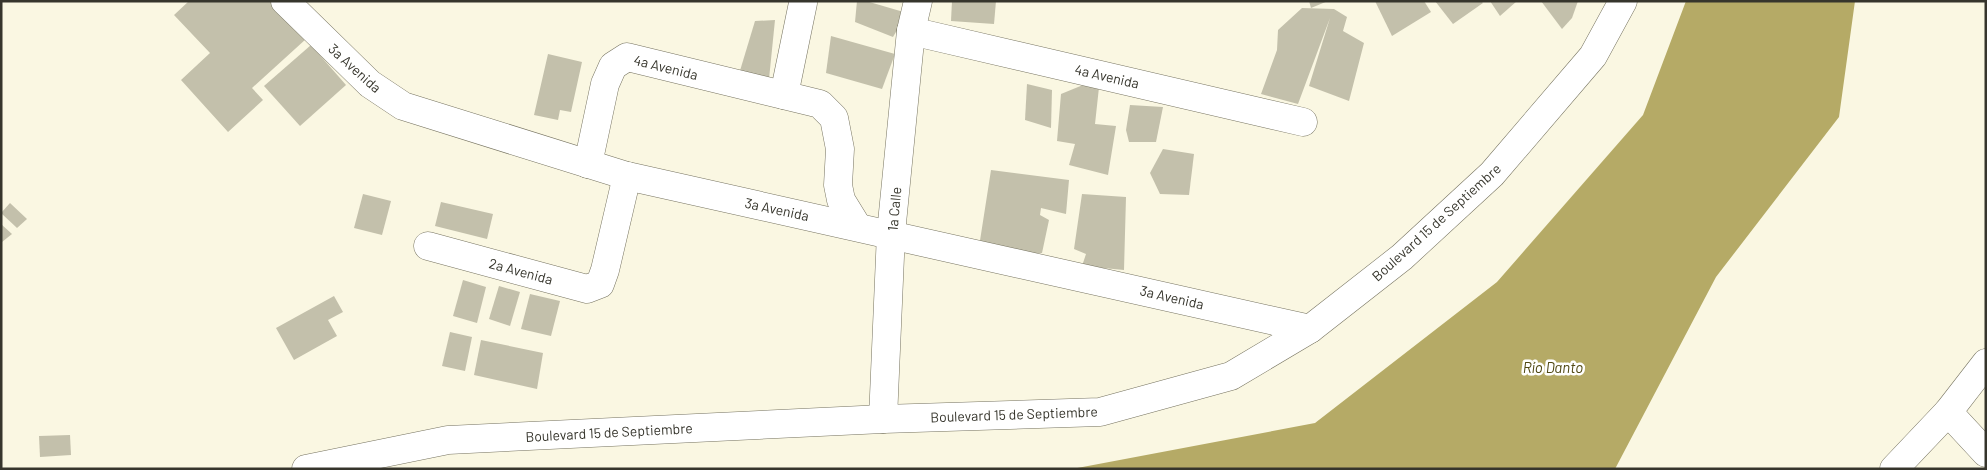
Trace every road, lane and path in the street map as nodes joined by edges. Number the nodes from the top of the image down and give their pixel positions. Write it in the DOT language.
graph roads {
  1 [pos="286,1"];
  2 [pos="918,1"];
  3 [pos="1623,1"];
  4 [pos="803,3"];
  5 [pos="911,30"];
  6 [pos="784,95"];
  7 [pos="1303,122"];
  8 [pos="588,164"];
  9 [pos="627,176"];
  10 [pos="857,226"];
  11 [pos="892,233"];
  12 [pos="428,246"];
  13 [pos="1310,329"];
  14 [pos="1986,363"];
  15 [pos="1948,412"];
  16 [pos="882,419"];
  17 [pos="1986,452"];
  18 [pos="306,469"];
  19 [pos="1894,469"];
  1 -- 8 [label="street, 3a Avenida"];
  2 -- 5 [label="street, 1a Calle"];
  3 -- 13 [label="street, Boulevard 15 de Septiembre"];
  4 -- 6 [label="street"];
  5 -- 7 [label="street, 4a Avenida"];
  5 -- 11 [label="street, 1a Calle"];
  6 -- 8 [label="street, 4a Avenida"];
  6 -- 10 [label="street, 4a Avenida"];
  8 -- 9 [label="street, 3a Avenida"];
  9 -- 10 [label="street, 3a Avenida"];
  9 -- 12 [label="street, 2a Avenida"];
  10 -- 11 [label="street, 3a Avenida"];
  11 -- 13 [label="street, 3a Avenida"];
  11 -- 16 [label="street, 1a Calle"];
  13 -- 16 [label="street, Boulevard 15 de Septiembre"];
  14 -- 15 [label="street"];
  15 -- 17 [label="street"];
  15 -- 19 [label="street"];
  16 -- 18 [label="street, Boulevard 15 de Septiembre"];
}
